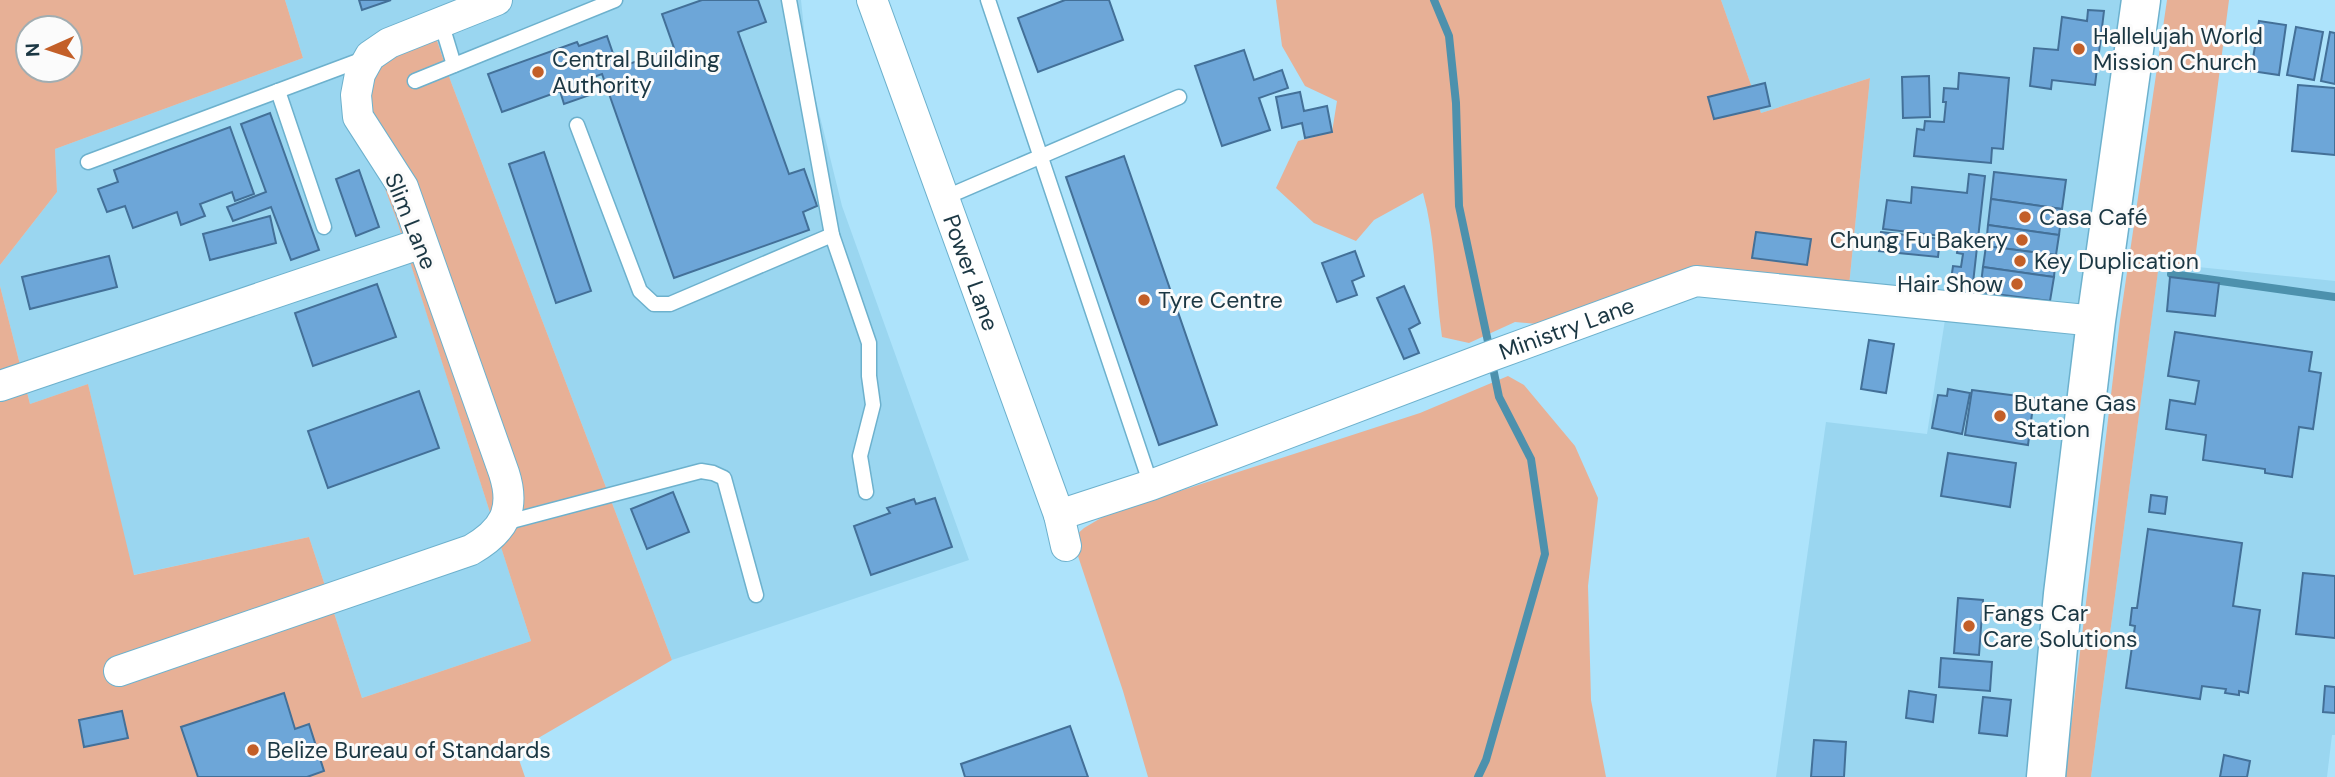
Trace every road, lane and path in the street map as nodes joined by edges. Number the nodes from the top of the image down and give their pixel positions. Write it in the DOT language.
graph roads {
  1 [pos="496,0"];
  2 [pos="615,0"];
  3 [pos="789,0"];
  4 [pos="872,0"];
  5 [pos="988,0"];
  6 [pos="2141,0"];
  7 [pos="441,22"];
  8 [pos="370,56"];
  9 [pos="454,65"];
  10 [pos="415,81"];
  11 [pos="278,91"];
  12 [pos="1179,97"];
  13 [pos="577,125"];
  14 [pos="1040,155"];
  15 [pos="88,162"];
  16 [pos="944,198"];
  17 [pos="324,227"];
  18 [pos="832,235"];
  19 [pos="422,243"];
  20 [pos="2095,321"];
  21 [pos="0,386"];
  22 [pos="1151,485"];
  23 [pos="866,492"];
  24 [pos="1059,515"];
  25 [pos="504,523"];
  26 [pos="1066,546"];
  27 [pos="755,595"];
  28 [pos="119,671"];
  29 [pos="2046,777"];
  1 -- 7 [label="street"];
  2 -- 9 [label="lane"];
  3 -- 18 [label="lane"];
  4 -- 16 [label="street, Power Lane"];
  5 -- 14 [label="lane"];
  6 -- 20 [label="main road"];
  7 -- 8 [label="street"];
  7 -- 9 [label="lane"];
  8 -- 11 [label="lane"];
  8 -- 19 [label="street, Slim Lane"];
  9 -- 10 [label="lane"];
  11 -- 15 [label="lane"];
  11 -- 17 [label="lane"];
  12 -- 14 [label="lane"];
  13 -- 18 [label="lane"];
  14 -- 16 [label="lane"];
  14 -- 22 [label="lane"];
  16 -- 24 [label="street, Power Lane"];
  18 -- 23 [label="lane"];
  19 -- 21 [label="street"];
  19 -- 25 [label="street, Slim Lane"];
  20 -- 22 [label="street, Ministry Lane"];
  20 -- 29 [label="main road"];
  22 -- 24 [label="street, Ministry Lane"];
  24 -- 26 [label="street, Power Lane"];
  25 -- 27 [label="lane"];
  25 -- 28 [label="street"];
}
